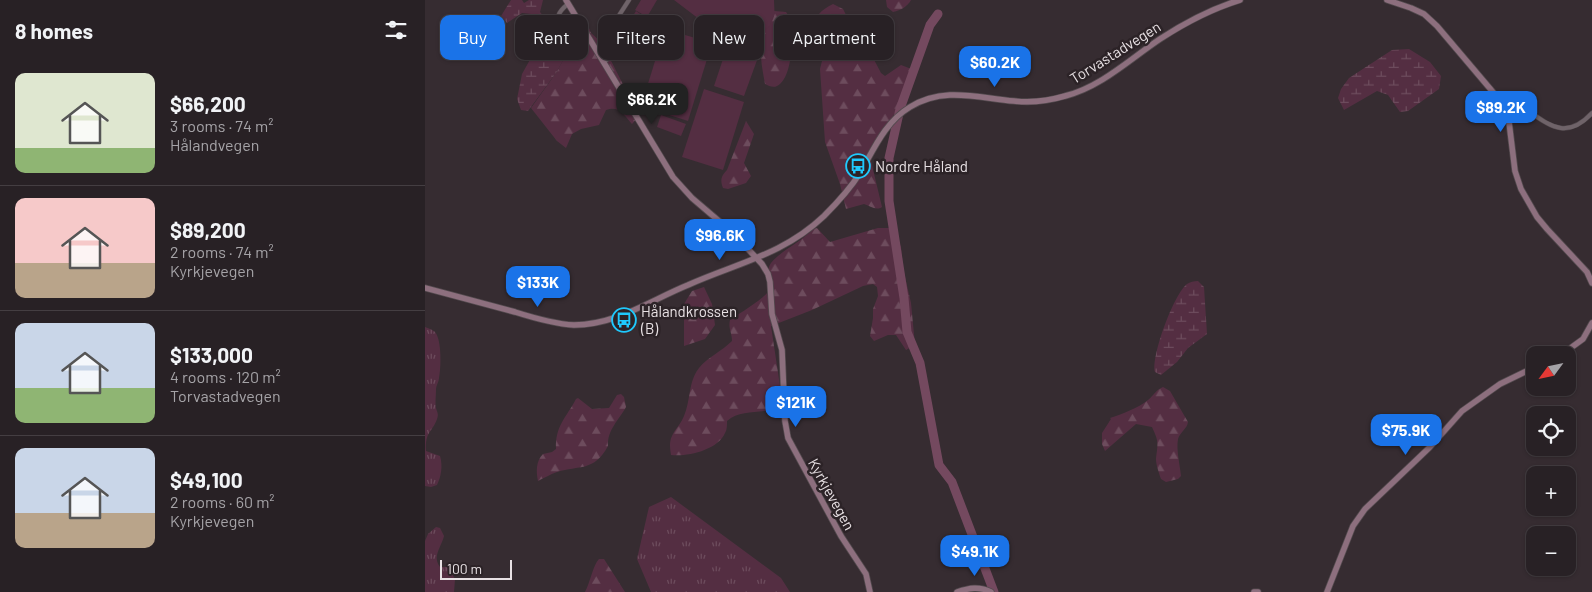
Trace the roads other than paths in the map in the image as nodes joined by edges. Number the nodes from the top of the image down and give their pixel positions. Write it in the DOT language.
graph roads {
  1 [pos="629,0"];
  2 [pos="1240,0"];
  3 [pos="1387,0"];
  4 [pos="567,2"];
  5 [pos="558,15"];
  6 [pos="575,15"];
  7 [pos="588,36"];
  8 [pos="604,62"];
  9 [pos="1498,98"];
  10 [pos="1592,113"];
  11 [pos="757,259"];
  12 [pos="1592,282"];
  13 [pos="425,288"];
  14 [pos="1592,323"];
  15 [pos="1573,346"];
  16 [pos="1526,371"];
  17 [pos="871,592"];
  18 [pos="957,592"];
  19 [pos="991,592"];
  20 [pos="1254,592"];
  21 [pos="1259,592"];
  22 [pos="1327,592"];
  1 -- 8 [label="street"];
  2 -- 11 [label="main road, Torvastadvegen"];
  3 -- 9 [label="main road"];
  4 -- 5 [label="street"];
  4 -- 6 [label="main road, Kyrkjevegen"];
  7 -- 8 [label="main road, Kyrkjevegen"];
  8 -- 11 [label="main road, Kyrkjevegen"];
  9 -- 10 [label="street"];
  9 -- 12 [label="main road"];
  11 -- 13 [label="main road, Torvastadvegen"];
  11 -- 17 [label="main road, Kyrkjevegen"];
  14 -- 15 [label="main road"];
  16 -- 22 [label="main road"];
  18 -- 19 [label="main road"];
  20 -- 21 [label="main road"];
}
